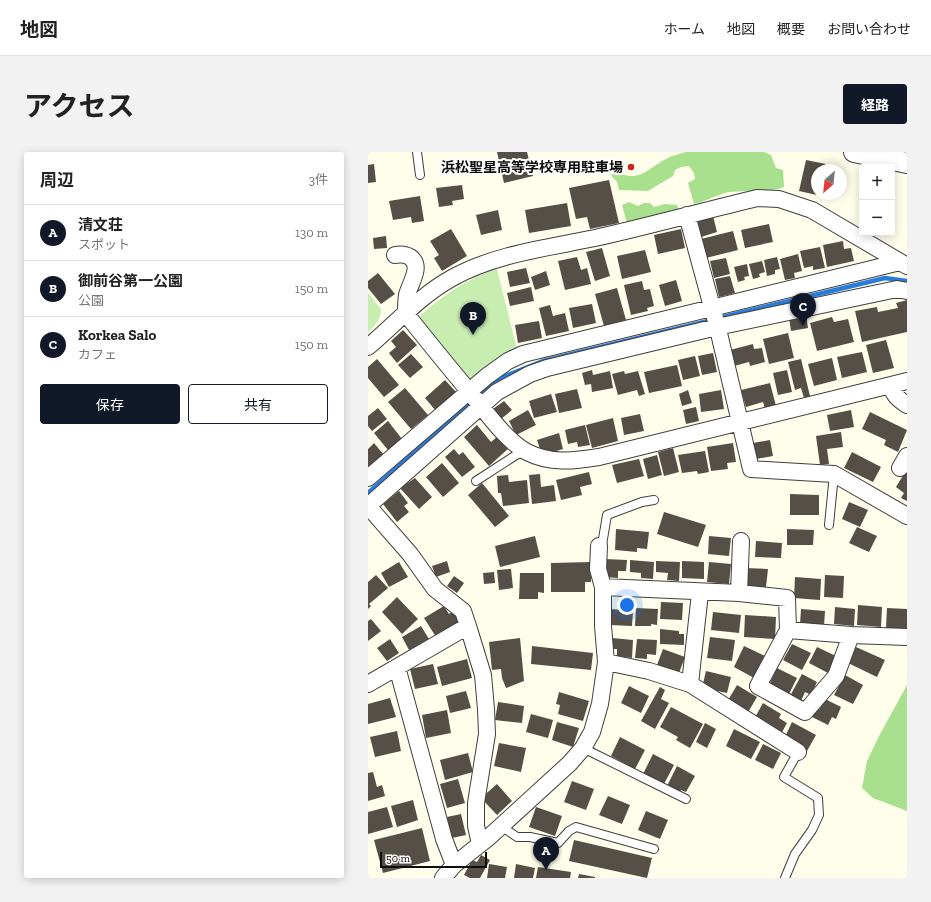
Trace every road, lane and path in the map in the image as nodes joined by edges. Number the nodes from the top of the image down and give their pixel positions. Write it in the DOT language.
graph roads {
  1 [pos="417,152"];
  2 [pos="854,152"];
  3 [pos="907,163"];
  4 [pos="420,174"];
  5 [pos="687,215"];
  6 [pos="394,256"];
  7 [pos="903,264"];
  8 [pos="907,291"];
  9 [pos="712,308"];
  10 [pos="406,314"];
  11 [pos="717,327"];
  12 [pos="368,347"];
  13 [pos="907,381"];
  14 [pos="891,385"];
  15 [pos="469,391"];
  16 [pos="907,404"];
  17 [pos="481,407"];
  18 [pos="740,423"];
  19 [pos="528,452"];
  20 [pos="834,474"];
  21 [pos="368,478"];
  22 [pos="476,480"];
  23 [pos="654,500"];
  24 [pos="368,506"];
  25 [pos="907,516"];
  26 [pos="829,526"];
  27 [pos="741,541"];
  28 [pos="598,548"];
  29 [pos="603,587"];
  30 [pos="700,593"];
  31 [pos="739,593"];
  32 [pos="468,626"];
  33 [pos="788,630"];
  34 [pos="851,635"];
  35 [pos="907,637"];
  36 [pos="606,662"];
  37 [pos="397,667"];
  38 [pos="368,684"];
  39 [pos="690,684"];
  40 [pos="584,748"];
  41 [pos="798,752"];
  42 [pos="686,799"];
  43 [pos="501,826"];
  44 [pos="480,844"];
  45 [pos="654,849"];
  46 [pos="454,865"];
  47 [pos="443,878"];
  48 [pos="785,878"];
  1 -- 4 [label="lane"];
  2 -- 3 [label="street"];
  5 -- 7 [label="street"];
  5 -- 9 [label="street"];
  5 -- 10 [label="street"];
  6 -- 10 [label="street"];
  7 -- 9 [label="street"];
  8 -- 11 [label="street"];
  9 -- 11 [label="street"];
  9 -- 15 [label="street"];
  10 -- 12 [label="street"];
  10 -- 15 [label="street"];
  11 -- 17 [label="street"];
  11 -- 18 [label="street"];
  13 -- 14 [label="street"];
  14 -- 16 [label="street"];
  14 -- 18 [label="street"];
  15 -- 17 [label="street"];
  15 -- 21 [label="street"];
  17 -- 19 [label="street"];
  17 -- 24 [label="street"];
  18 -- 19 [label="street"];
  18 -- 20 [label="street"];
  19 -- 22 [label="lane"];
  20 -- 25 [label="street"];
  20 -- 26 [label="lane"];
  23 -- 28 [label="lane"];
  24 -- 32 [label="street"];
  27 -- 31 [label="street"];
  28 -- 29 [label="street"];
  29 -- 30 [label="street"];
  29 -- 36 [label="street"];
  30 -- 31 [label="street"];
  30 -- 39 [label="street"];
  31 -- 33 [label="street"];
  32 -- 37 [label="street"];
  32 -- 44 [label="street"];
  33 -- 34 [label="street"];
  33 -- 34 [label="street"];
  34 -- 35 [label="street"];
  36 -- 39 [label="street"];
  36 -- 40 [label="street"];
  37 -- 38 [label="street"];
  37 -- 46 [label="street"];
  39 -- 41 [label="street"];
  40 -- 42 [label="lane"];
  40 -- 43 [label="street"];
  41 -- 48 [label="lane"];
  43 -- 44 [label="street"];
  43 -- 45 [label="lane"];
  44 -- 46 [label="street"];
  46 -- 47 [label="street"];
}
